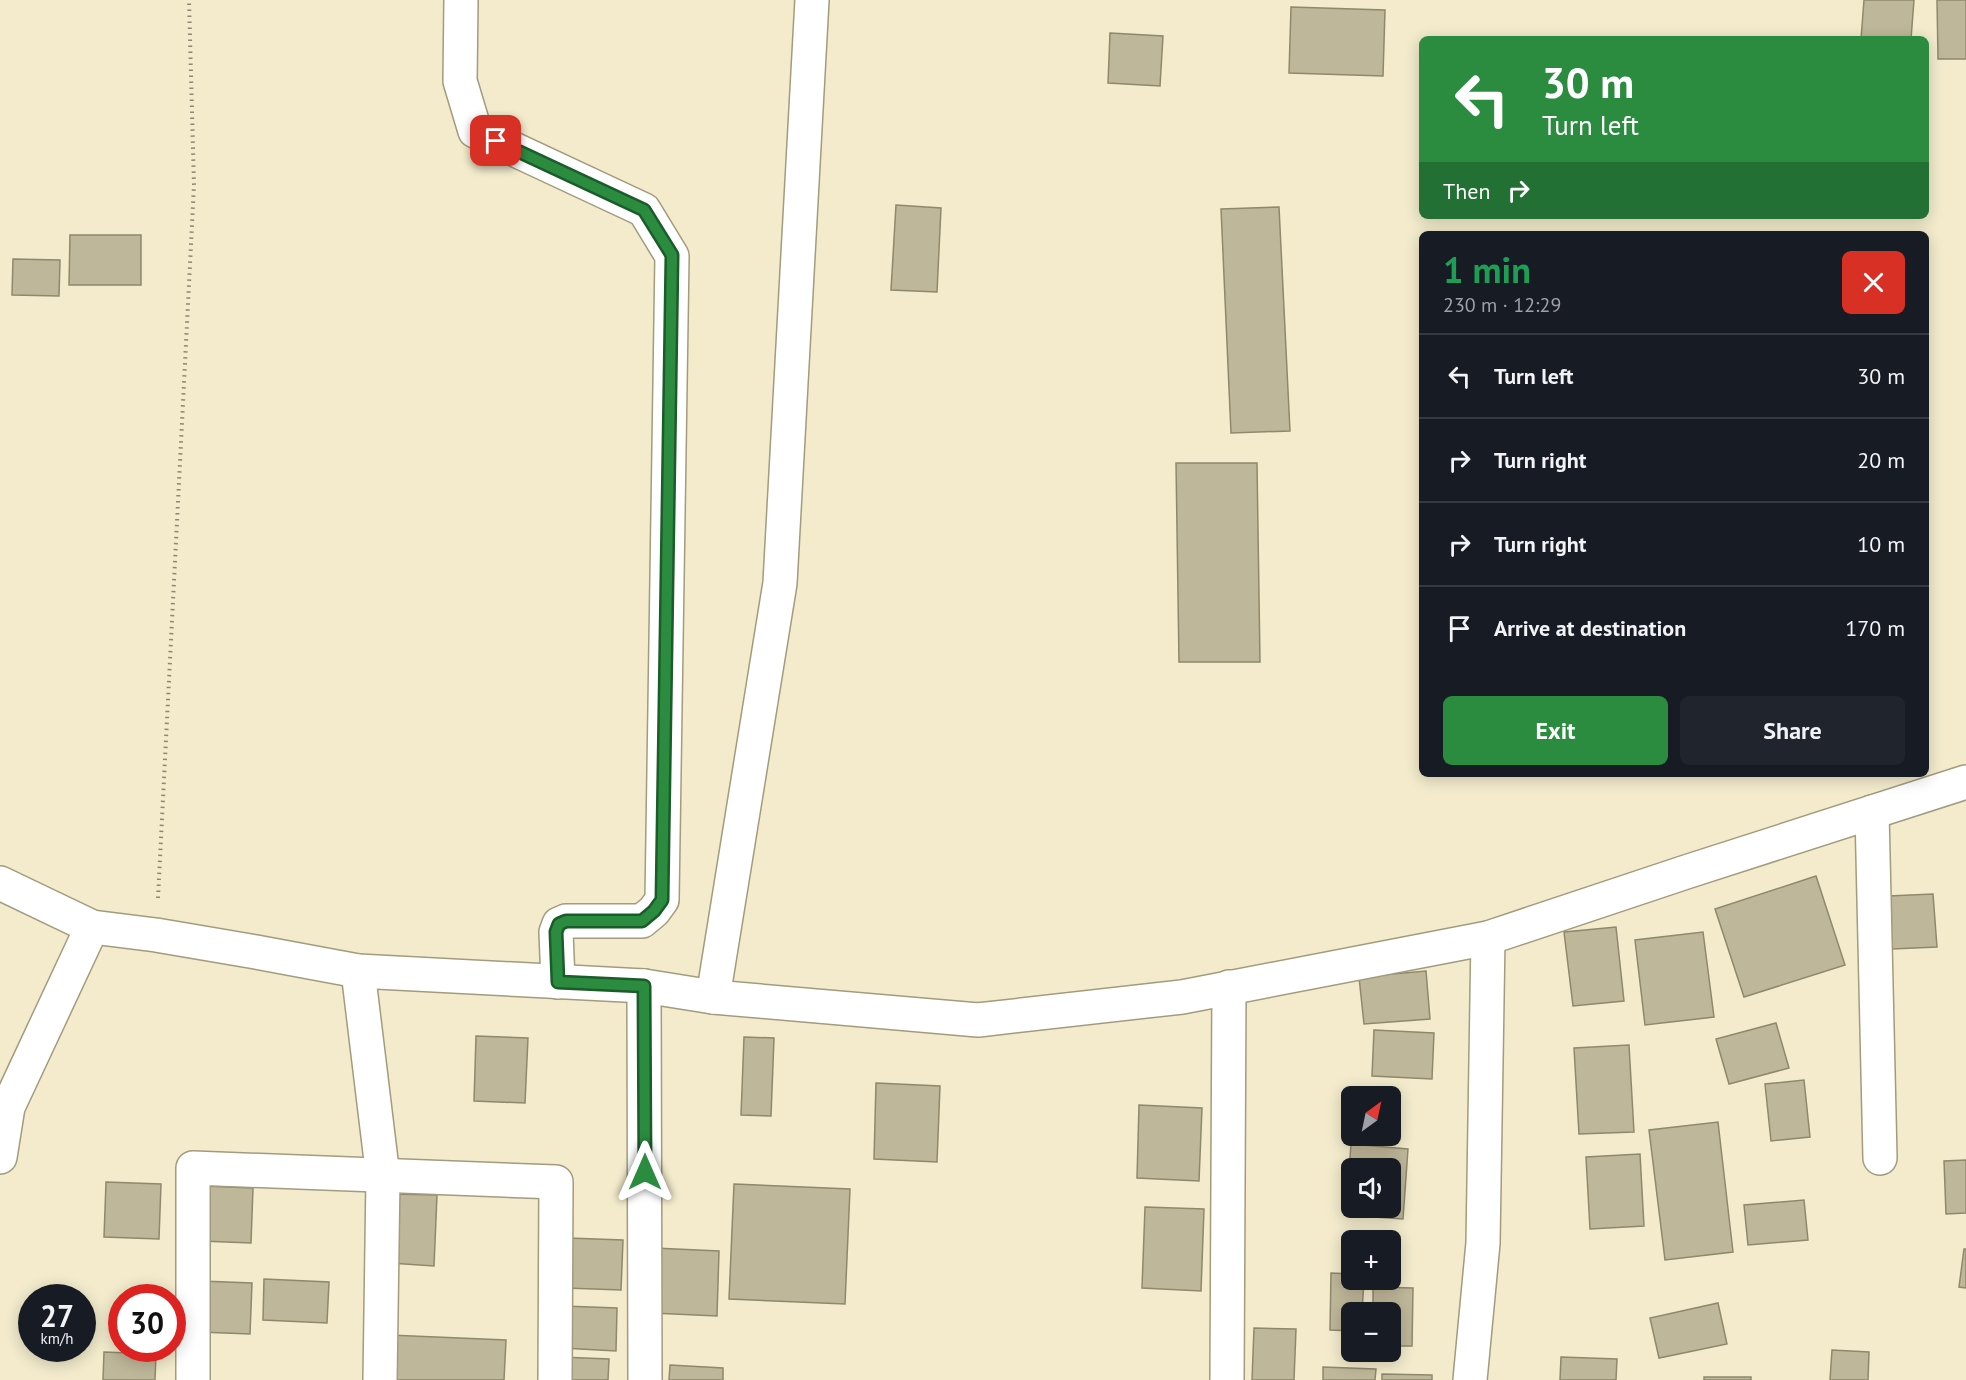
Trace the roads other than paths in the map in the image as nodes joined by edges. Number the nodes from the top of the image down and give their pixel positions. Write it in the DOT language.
graph roads {
  1 [pos="461,0"];
  2 [pos="812,0"];
  3 [pos="1966,782"];
  4 [pos="1872,812"];
  5 [pos="0,883"];
  6 [pos="92,927"];
  7 [pos="1488,938"];
  8 [pos="358,971"];
  9 [pos="558,982"];
  10 [pos="644,986"];
  11 [pos="1228,987"];
  12 [pos="713,997"];
  13 [pos="0,1157"];
  14 [pos="1880,1158"];
  15 [pos="383,1176"];
  16 [pos="193,1380"];
  17 [pos="380,1380"];
  18 [pos="555,1380"];
  19 [pos="645,1380"];
  20 [pos="1227,1380"];
  21 [pos="1470,1380"];
  1 -- 9 [label="street"];
  2 -- 12 [label="street"];
  3 -- 4 [label="street"];
  4 -- 7 [label="street"];
  4 -- 14 [label="street"];
  5 -- 6 [label="street"];
  6 -- 8 [label="street"];
  6 -- 13 [label="street"];
  7 -- 11 [label="street"];
  7 -- 21 [label="street"];
  8 -- 9 [label="street"];
  8 -- 15 [label="street"];
  9 -- 10 [label="street"];
  10 -- 12 [label="street"];
  10 -- 19 [label="street"];
  11 -- 12 [label="street"];
  11 -- 20 [label="street"];
  15 -- 16 [label="street"];
  15 -- 17 [label="street"];
  15 -- 18 [label="street"];
}
